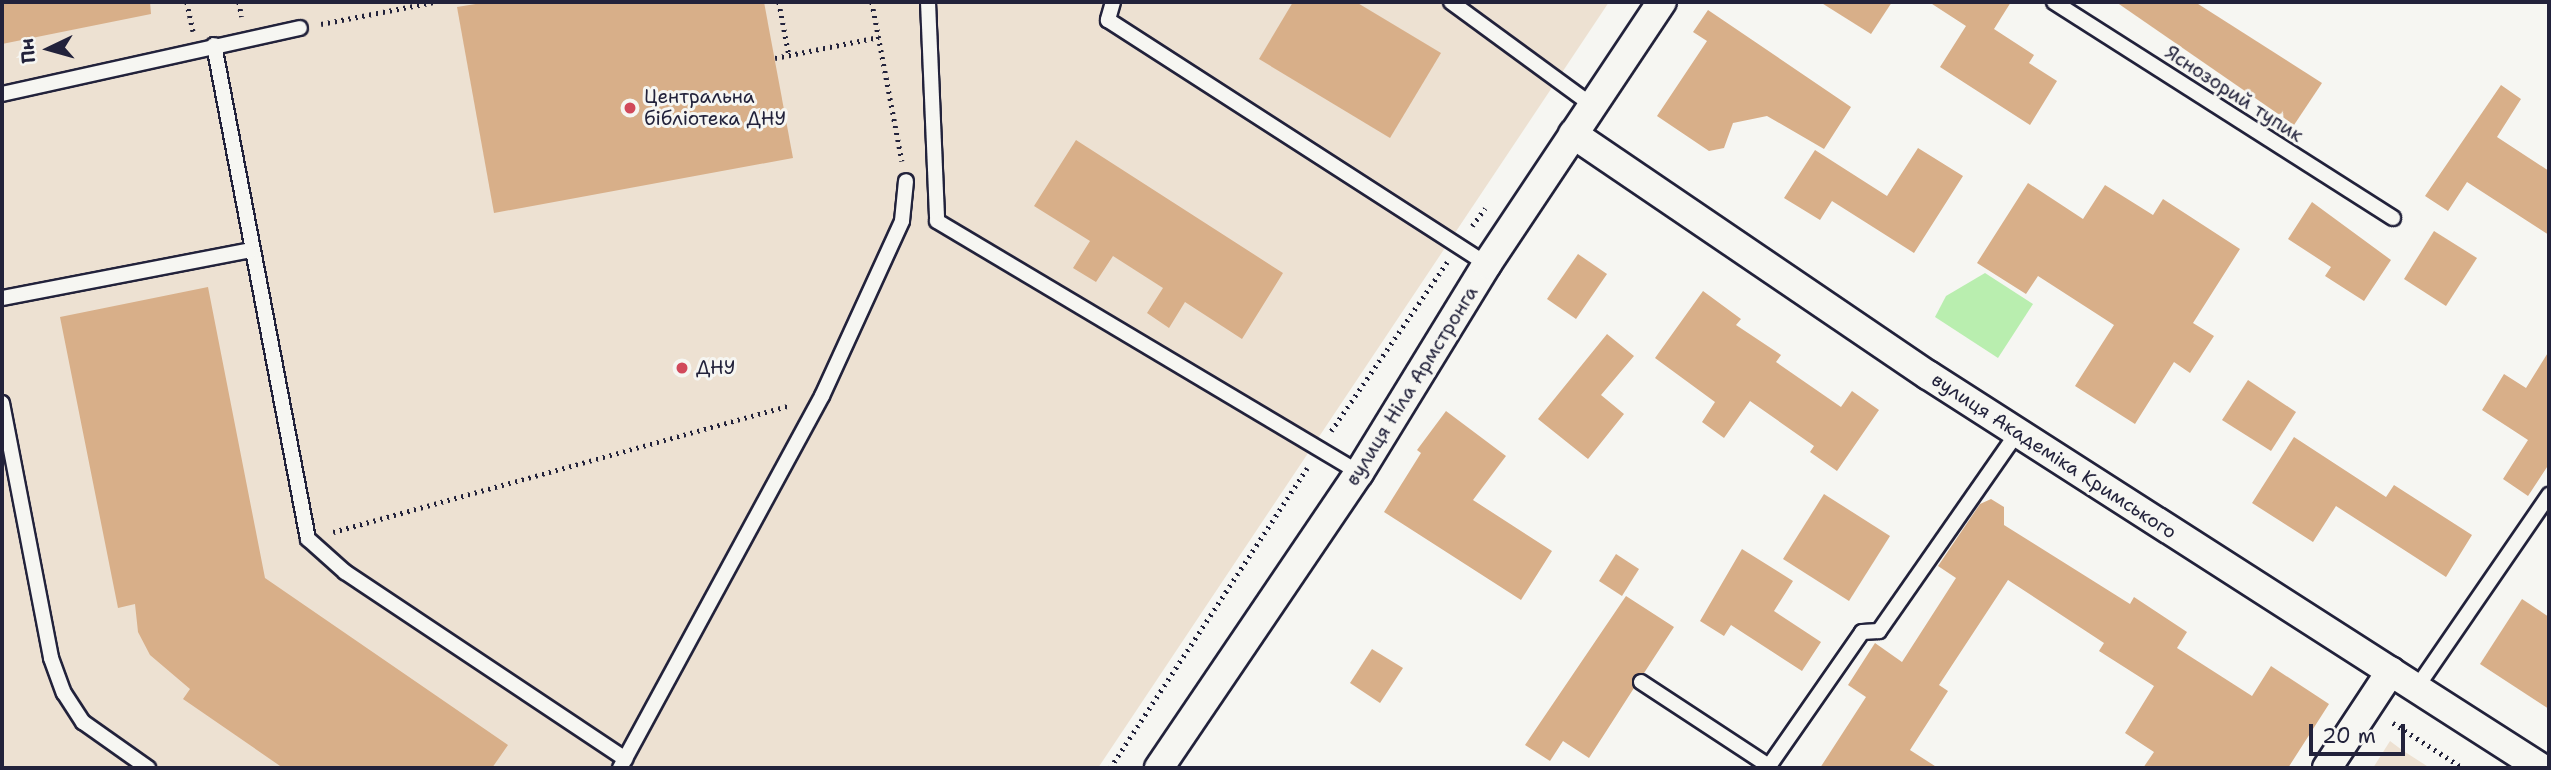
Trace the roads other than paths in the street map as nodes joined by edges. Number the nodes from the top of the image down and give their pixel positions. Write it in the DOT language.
graph roads {
  1 [pos="928,2"];
  2 [pos="1113,2"];
  3 [pos="1451,2"];
  4 [pos="1662,2"];
  5 [pos="2054,2"];
  6 [pos="300,28"];
  7 [pos="214,45"];
  8 [pos="2,94"];
  9 [pos="1593,106"];
  10 [pos="1573,134"];
  11 [pos="906,181"];
  12 [pos="2393,218"];
  13 [pos="251,250"];
  14 [pos="1487,264"];
  15 [pos="2,298"];
  16 [pos="2,403"];
  17 [pos="2017,433"];
  18 [pos="1359,473"];
  19 [pos="2549,495"];
  20 [pos="2392,671"];
  21 [pos="1640,682"];
  22 [pos="2415,690"];
  23 [pos="622,764"];
  24 [pos="148,768"];
  25 [pos="1159,768"];
  26 [pos="2327,768"];
  27 [pos="2541,768"];
  1 -- 18 [label="lane"];
  2 -- 14 [label="lane"];
  3 -- 9 [label="lane"];
  4 -- 9 [label="street, вулиця Ніла Армстронга"];
  5 -- 12 [label="lane, Яснозорий тупик"];
  6 -- 7 [label="lane"];
  7 -- 8 [label="lane"];
  7 -- 13 [label="lane"];
  9 -- 10 [label="street, вулиця Ніла Армстронга"];
  10 -- 14 [label="street, вулиця Ніла Армстронга"];
  10 -- 17 [label="street, вулиця Академіка Кримського"];
  11 -- 23 [label="lane"];
  13 -- 15 [label="lane"];
  13 -- 23 [label="lane"];
  14 -- 18 [label="street, вулиця Ніла Армстронга"];
  16 -- 24 [label="lane"];
  17 -- 20 [label="street, вулиця Академіка Кримського"];
  17 -- 21 [label="lane"];
  18 -- 25 [label="street, вулиця Ніла Армстронга"];
  19 -- 22 [label="lane"];
  20 -- 22 [label="street, вулиця Академіка Кримського"];
  20 -- 26 [label="street"];
  22 -- 27 [label="street, вулиця Академіка Кримського"];
}
